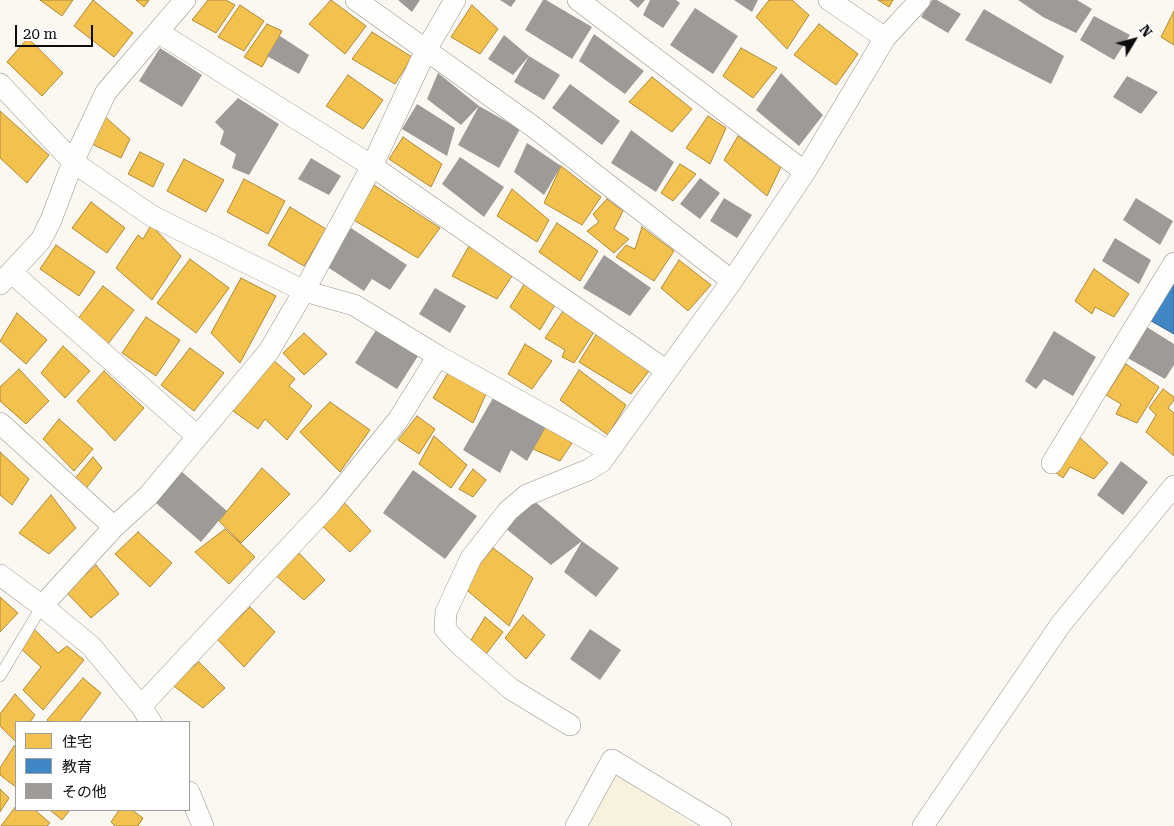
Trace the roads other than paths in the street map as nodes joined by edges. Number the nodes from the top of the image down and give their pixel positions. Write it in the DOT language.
graph roads {
  1 [pos="185,0"];
  2 [pos="356,0"];
  3 [pos="455,0"];
  4 [pos="578,0"];
  5 [pos="829,0"];
  6 [pos="920,0"];
  7 [pos="158,32"];
  8 [pos="885,38"];
  9 [pos="426,50"];
  10 [pos="0,84"];
  11 [pos="73,162"];
  12 [pos="372,166"];
  13 [pos="805,172"];
  14 [pos="1174,263"];
  15 [pos="6,278"];
  16 [pos="732,282"];
  17 [pos="304,291"];
  18 [pos="438,356"];
  19 [pos="667,371"];
  20 [pos="0,423"];
  21 [pos="197,436"];
  22 [pos="609,451"];
  23 [pos="1052,463"];
  24 [pos="1174,486"];
  25 [pos="114,527"];
  26 [pos="0,575"];
  27 [pos="42,606"];
  28 [pos="0,676"];
  29 [pos="146,714"];
  30 [pos="570,725"];
  31 [pos="190,794"];
  32 [pos="203,826"];
  33 [pos="576,826"];
  34 [pos="721,826"];
  35 [pos="923,826"];
  1 -- 7 [label="street"];
  2 -- 9 [label="street"];
  3 -- 9 [label="street"];
  4 -- 13 [label="street"];
  5 -- 8 [label="street"];
  6 -- 8 [label="street"];
  7 -- 11 [label="street"];
  7 -- 12 [label="street"];
  8 -- 13 [label="street"];
  9 -- 12 [label="street"];
  9 -- 16 [label="street"];
  10 -- 11 [label="street"];
  11 -- 15 [label="street"];
  11 -- 17 [label="street"];
  12 -- 17 [label="street"];
  12 -- 19 [label="street"];
  13 -- 16 [label="street"];
  14 -- 23 [label="street"];
  15 -- 21 [label="street"];
  16 -- 19 [label="street"];
  17 -- 18 [label="street"];
  17 -- 21 [label="street"];
  18 -- 22 [label="street"];
  18 -- 29 [label="street"];
  19 -- 22 [label="street"];
  20 -- 25 [label="street"];
  21 -- 25 [label="street"];
  22 -- 30 [label="street"];
  24 -- 35 [label="street"];
  25 -- 27 [label="street"];
  26 -- 27 [label="street"];
  27 -- 28 [label="lane"];
  27 -- 29 [label="street"];
  31 -- 32 [label="street"];
  33 -- 34 [label="street"];
}
